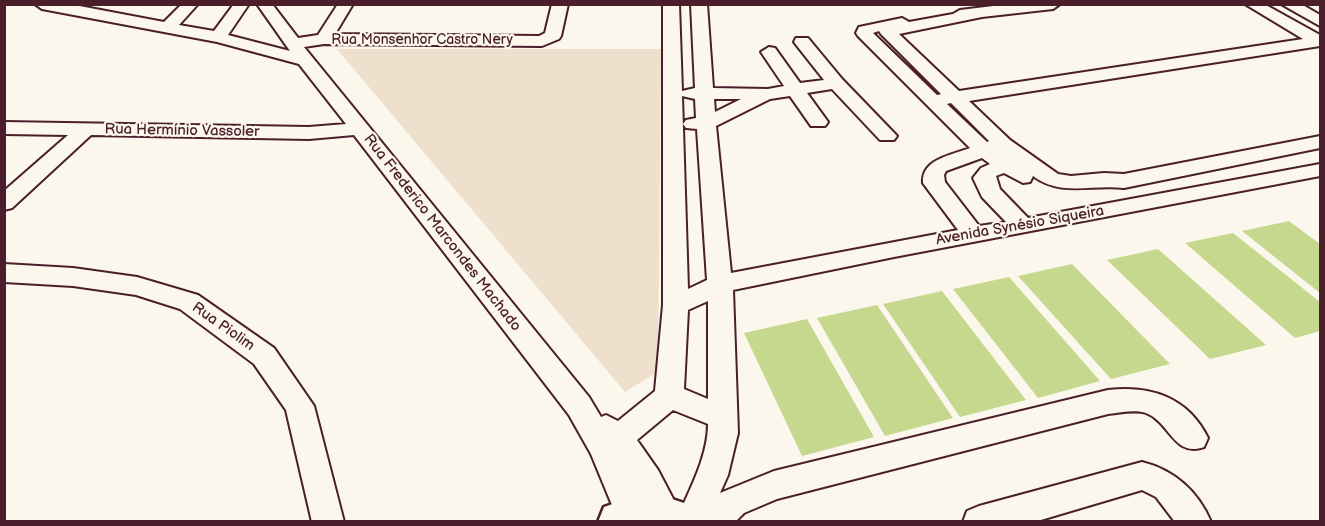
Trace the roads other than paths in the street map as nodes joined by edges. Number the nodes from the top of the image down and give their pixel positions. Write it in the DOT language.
graph roads {
  1 [pos="42,4"];
  2 [pos="98,4"];
  3 [pos="191,4"];
  4 [pos="242,4"];
  5 [pos="346,4"];
  6 [pos="560,4"];
  7 [pos="671,4"];
  8 [pos="699,4"];
  9 [pos="1053,4"];
  10 [pos="1252,4"];
  11 [pos="1288,4"];
  12 [pos="269,11"];
  13 [pos="976,15"];
  14 [pos="115,18"];
  15 [pos="1320,21"];
  16 [pos="167,28"];
  17 [pos="218,38"];
  18 [pos="324,39"];
  19 [pos="1320,41"];
  20 [pos="802,42"];
  21 [pos="299,52"];
  22 [pos="769,52"];
  23 [pos="836,83"];
  24 [pos="796,90"];
  25 [pos="672,93"];
  26 [pos="706,93"];
  27 [pos="768,94"];
  28 [pos="955,97"];
  29 [pos="932,101"];
  30 [pos="818,122"];
  31 [pos="706,123"];
  32 [pos="673,126"];
  33 [pos="4,128"];
  34 [pos="360,129"];
  35 [pos="85,130"];
  36 [pos="887,136"];
  37 [pos="1320,142"];
  38 [pos="1004,144"];
  39 [pos="982,149"];
  40 [pos="1013,162"];
  41 [pos="1320,170"];
  42 [pos="4,203"];
  43 [pos="1023,226"];
  44 [pos="974,235"];
  45 [pos="4,273"];
  46 [pos="720,284"];
  47 [pos="676,305"];
  48 [pos="669,396"];
  49 [pos="723,417"];
  50 [pos="1192,438"];
  51 [pos="611,443"];
  52 [pos="658,519"];
  53 [pos="328,522"];
  54 [pos="711,522"];
  55 [pos="979,522"];
  56 [pos="1195,522"];
  1 -- 14 [label="street"];
  2 -- 14 [label="street"];
  3 -- 16 [label="street"];
  4 -- 17 [label="street"];
  5 -- 18 [label="street"];
  6 -- 18 [label="street, Rua Monsenhor Castro Nery"];
  7 -- 25 [label="street"];
  8 -- 26 [label="street"];
  9 -- 13 [label="street"];
  10 -- 19 [label="street"];
  11 -- 15 [label="street"];
  12 -- 21 [label="street, Rua Frederico Marcondes Machado"];
  13 -- 28 [label="street"];
  13 -- 29 [label="street"];
  14 -- 16 [label="street"];
  16 -- 17 [label="street"];
  17 -- 21 [label="street"];
  18 -- 21 [label="street, Rua Monsenhor Castro Nery"];
  19 -- 28 [label="street"];
  20 -- 23 [label="street"];
  21 -- 34 [label="street, Rua Frederico Marcondes Machado"];
  22 -- 24 [label="street"];
  23 -- 24 [label="street"];
  23 -- 36 [label="street"];
  24 -- 27 [label="street"];
  24 -- 30 [label="street"];
  25 -- 26 [label="street"];
  25 -- 32 [label="street"];
  26 -- 27 [label="street"];
  26 -- 31 [label="street"];
  27 -- 31 [label="street"];
  28 -- 29 [label="street"];
  28 -- 38 [label="street"];
  29 -- 39 [label="street"];
  31 -- 32 [label="street"];
  31 -- 46 [label="street"];
  32 -- 47 [label="street"];
  33 -- 35 [label="street, Rua Hermínio Vassoler"];
  34 -- 35 [label="street, Rua Hermínio Vassoler"];
  34 -- 51 [label="street, Rua Frederico Marcondes Machado"];
  35 -- 42 [label="street"];
  37 -- 40 [label="street"];
  38 -- 39 [label="street"];
  38 -- 40 [label="street"];
  39 -- 40 [label="street"];
  39 -- 44 [label="street"];
  40 -- 43 [label="street"];
  41 -- 43 [label="street, Avenida Synésio Siqueira"];
  43 -- 44 [label="street, Avenida Synésio Siqueira"];
  44 -- 46 [label="street, Avenida Synésio Siqueira"];
  45 -- 53 [label="street, Rua Piolim"];
  46 -- 47 [label="street, Avenida Synésio Siqueira"];
  46 -- 49 [label="street"];
  47 -- 48 [label="street"];
  48 -- 49 [label="street"];
  48 -- 51 [label="street"];
  49 -- 52 [label="street"];
  50 -- 54 [label="street"];
  51 -- 52 [label="street, Rua Frederico Marcondes Machado"];
  55 -- 56 [label="street"];
}
